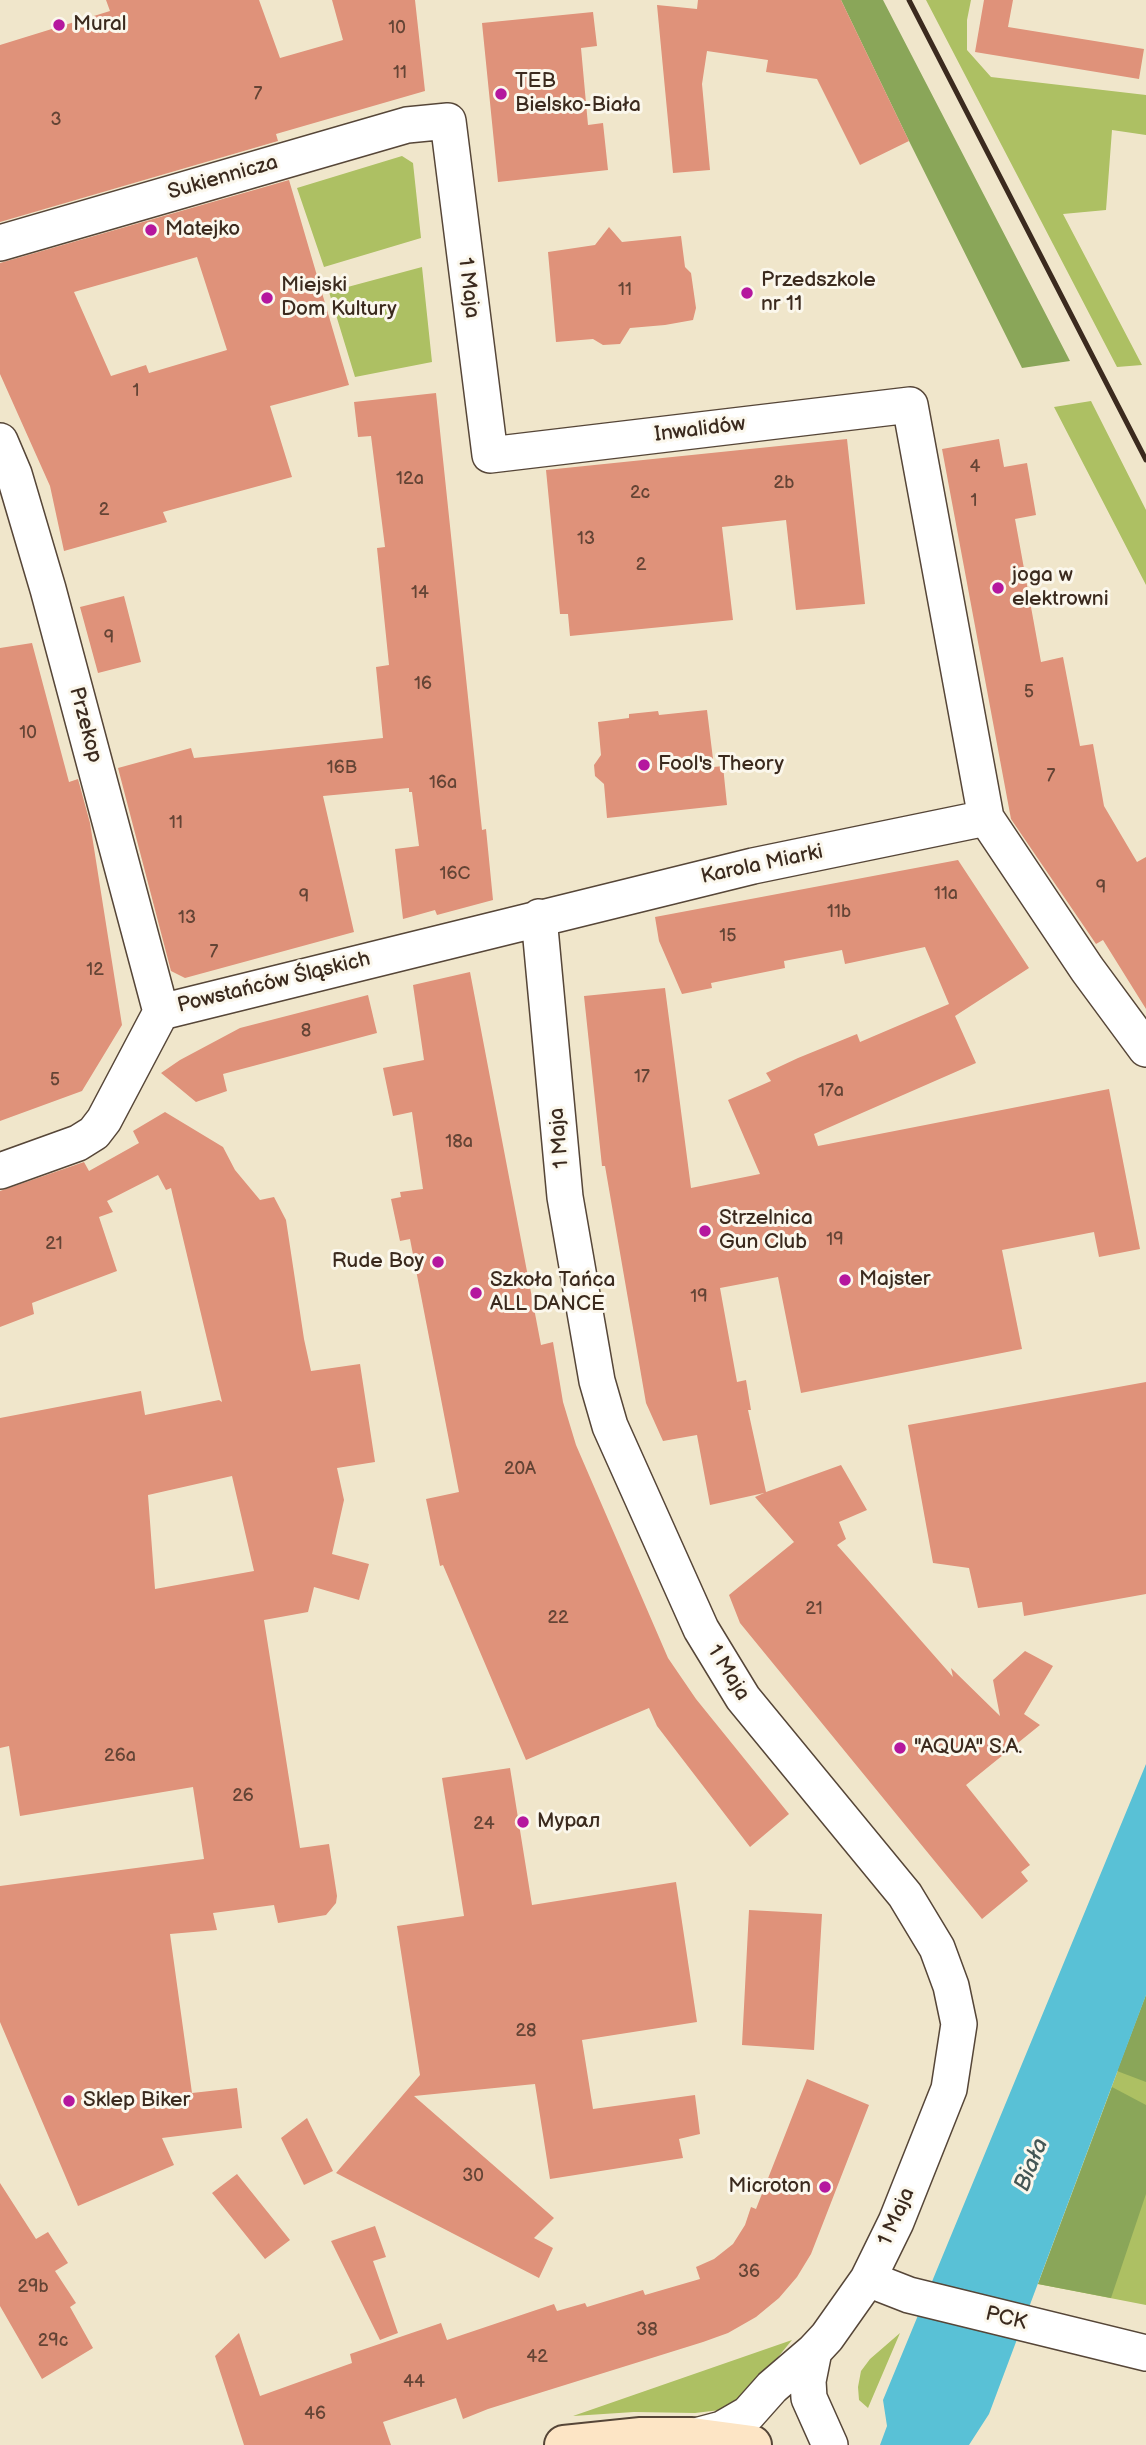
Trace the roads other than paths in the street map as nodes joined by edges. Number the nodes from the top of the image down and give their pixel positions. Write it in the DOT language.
graph roads {
  1 [pos="448,121"];
  2 [pos="0,243"];
  3 [pos="0,441"];
  4 [pos="490,455"];
  5 [pos="986,818"];
  6 [pos="539,917"];
  7 [pos="161,1012"];
  8 [pos="1146,1049"];
  9 [pos="0,1171"];
  10 [pos="868,2279"];
  11 [pos="814,2351"];
  12 [pos="1146,2354"];
  13 [pos="692,2437"];
  14 [pos="564,2445"];
  15 [pos="752,2445"];
  16 [pos="830,2445"];
  1 -- 2 [label="street, Sukiennicza"];
  1 -- 4 [label="street, 1 Maja"];
  3 -- 7 [label="street, Przekop"];
  4 -- 5 [label="street, Inwalidów"];
  5 -- 6 [label="street, Karola Miarki"];
  5 -- 8 [label="street"];
  6 -- 7 [label="street, Powstańców Śląskich"];
  6 -- 10 [label="street, 1 Maja"];
  7 -- 9 [label="street, Powstańców Śląskich"];
  10 -- 11 [label="street, 1 Maja"];
  10 -- 12 [label="street, PCK"];
  11 -- 13 [label="street, 1 Maja"];
  11 -- 16 [label="street, 1 Maja"];
  13 -- 14 [label="street, 1 Maja"];
  13 -- 15 [label="street, 1 Maja"];
}
